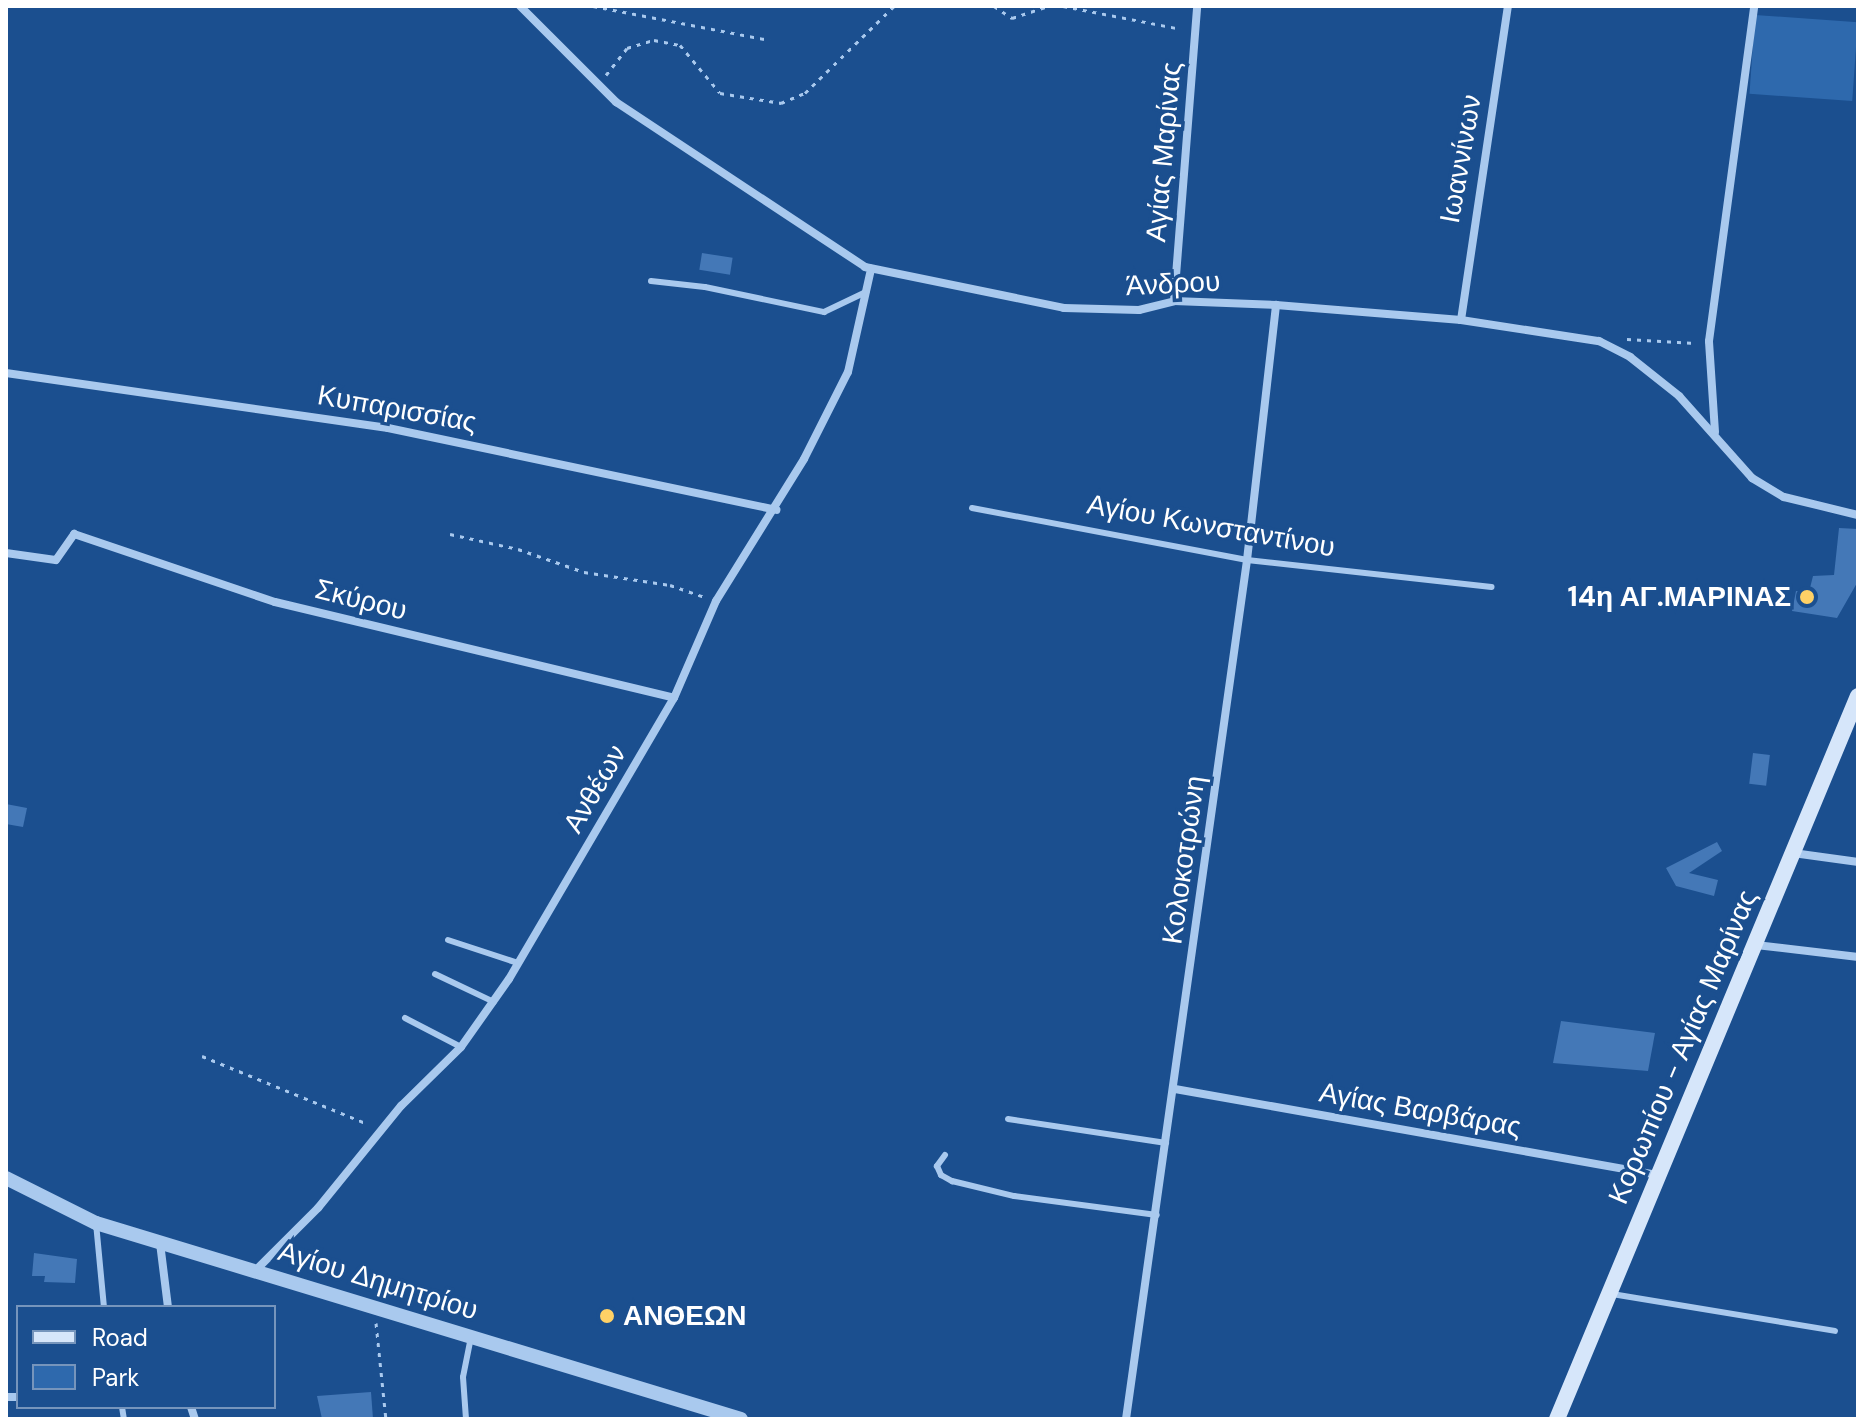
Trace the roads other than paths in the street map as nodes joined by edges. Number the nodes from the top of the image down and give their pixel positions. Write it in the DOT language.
graph roads {
  1 [pos="520,6"];
  2 [pos="1197,6"];
  3 [pos="1508,6"];
  4 [pos="1754,6"];
  5 [pos="871,269"];
  6 [pos="651,281"];
  7 [pos="866,292"];
  8 [pos="1174,301"];
  9 [pos="1276,305"];
  10 [pos="1461,320"];
  11 [pos="6,373"];
  12 [pos="1715,432"];
  13 [pos="972,508"];
  14 [pos="776,510"];
  15 [pos="1858,515"];
  16 [pos="6,553"];
  17 [pos="1247,560"];
  18 [pos="1492,587"];
  19 [pos="1858,696"];
  20 [pos="674,698"];
  21 [pos="1792,853"];
  22 [pos="1858,862"];
  23 [pos="448,940"];
  24 [pos="1754,945"];
  25 [pos="1858,957"];
  26 [pos="518,963"];
  27 [pos="435,974"];
  28 [pos="494,1002"];
  29 [pos="405,1018"];
  30 [pos="461,1047"];
  31 [pos="1175,1089"];
  32 [pos="1008,1119"];
  33 [pos="1166,1143"];
  34 [pos="945,1155"];
  35 [pos="1659,1175"];
  36 [pos="6,1178"];
  37 [pos="1157,1215"];
  38 [pos="96,1223"];
  39 [pos="160,1242"];
  40 [pos="256,1270"];
  41 [pos="1609,1294"];
  42 [pos="104,1305"];
  43 [pos="168,1305"];
  44 [pos="1835,1331"];
  45 [pos="471,1337"];
  46 [pos="466,1419"];
  47 [pos="741,1419"];
  48 [pos="1126,1419"];
  49 [pos="1557,1419"];
  1 -- 5 [label="street, Άνδρου"];
  2 -- 8 [label="street, Αγίας Μαρίνας"];
  3 -- 10 [label="street, Ιωαννίνων"];
  4 -- 12 [label="street"];
  5 -- 7 [label="street, Ανθέων"];
  5 -- 8 [label="street, Άνδρου"];
  6 -- 7 [label="lane"];
  7 -- 14 [label="street, Ανθέων"];
  8 -- 9 [label="street, Άνδρου"];
  9 -- 10 [label="street, Άνδρου"];
  9 -- 17 [label="street, Κολοκοτρώνη"];
  10 -- 12 [label="street, Άνδρου"];
  11 -- 14 [label="street, Κυπαρισσίας"];
  12 -- 15 [label="street, Άνδρου"];
  13 -- 17 [label="lane, Αγίου Κωνσταντίνου"];
  14 -- 20 [label="street, Ανθέων"];
  16 -- 20 [label="street, Σκύρου"];
  17 -- 18 [label="lane, Αγίου Κωνσταντίνου"];
  17 -- 31 [label="street, Κολοκοτρώνη"];
  19 -- 21 [label="main road, Κορωπίου - Αγίας Μαρίνας"];
  20 -- 26 [label="street, Ανθέων"];
  21 -- 22 [label="street"];
  21 -- 24 [label="main road, Κορωπίου - Αγίας Μαρίνας"];
  23 -- 26 [label="lane"];
  24 -- 25 [label="street"];
  24 -- 35 [label="main road, Κορωπίου - Αγίας Μαρίνας"];
  26 -- 28 [label="street, Ανθέων"];
  27 -- 28 [label="lane"];
  28 -- 30 [label="street, Ανθέων"];
  29 -- 30 [label="lane"];
  30 -- 40 [label="street, Ανθέων"];
  31 -- 33 [label="street, Κολοκοτρώνη"];
  31 -- 35 [label="street, Αγίας Βαρβάρας"];
  32 -- 33 [label="lane"];
  33 -- 37 [label="street, Κολοκοτρώνη"];
  34 -- 37 [label="lane"];
  35 -- 41 [label="main road, Κορωπίου - Αγίας Μαρίνας"];
  36 -- 38 [label="street, Αγίου Δημητρίου"];
  37 -- 48 [label="street, Κολοκοτρώνη"];
  38 -- 39 [label="street, Αγίου Δημητρίου"];
  38 -- 42 [label="lane"];
  39 -- 40 [label="street, Αγίου Δημητρίου"];
  39 -- 43 [label="street"];
  40 -- 45 [label="street, Αγίου Δημητρίου"];
  41 -- 44 [label="lane"];
  41 -- 49 [label="main road, Κορωπίου - Αγίας Μαρίνας"];
  45 -- 46 [label="lane"];
  45 -- 47 [label="street, Αγίου Δημητρίου"];
}
